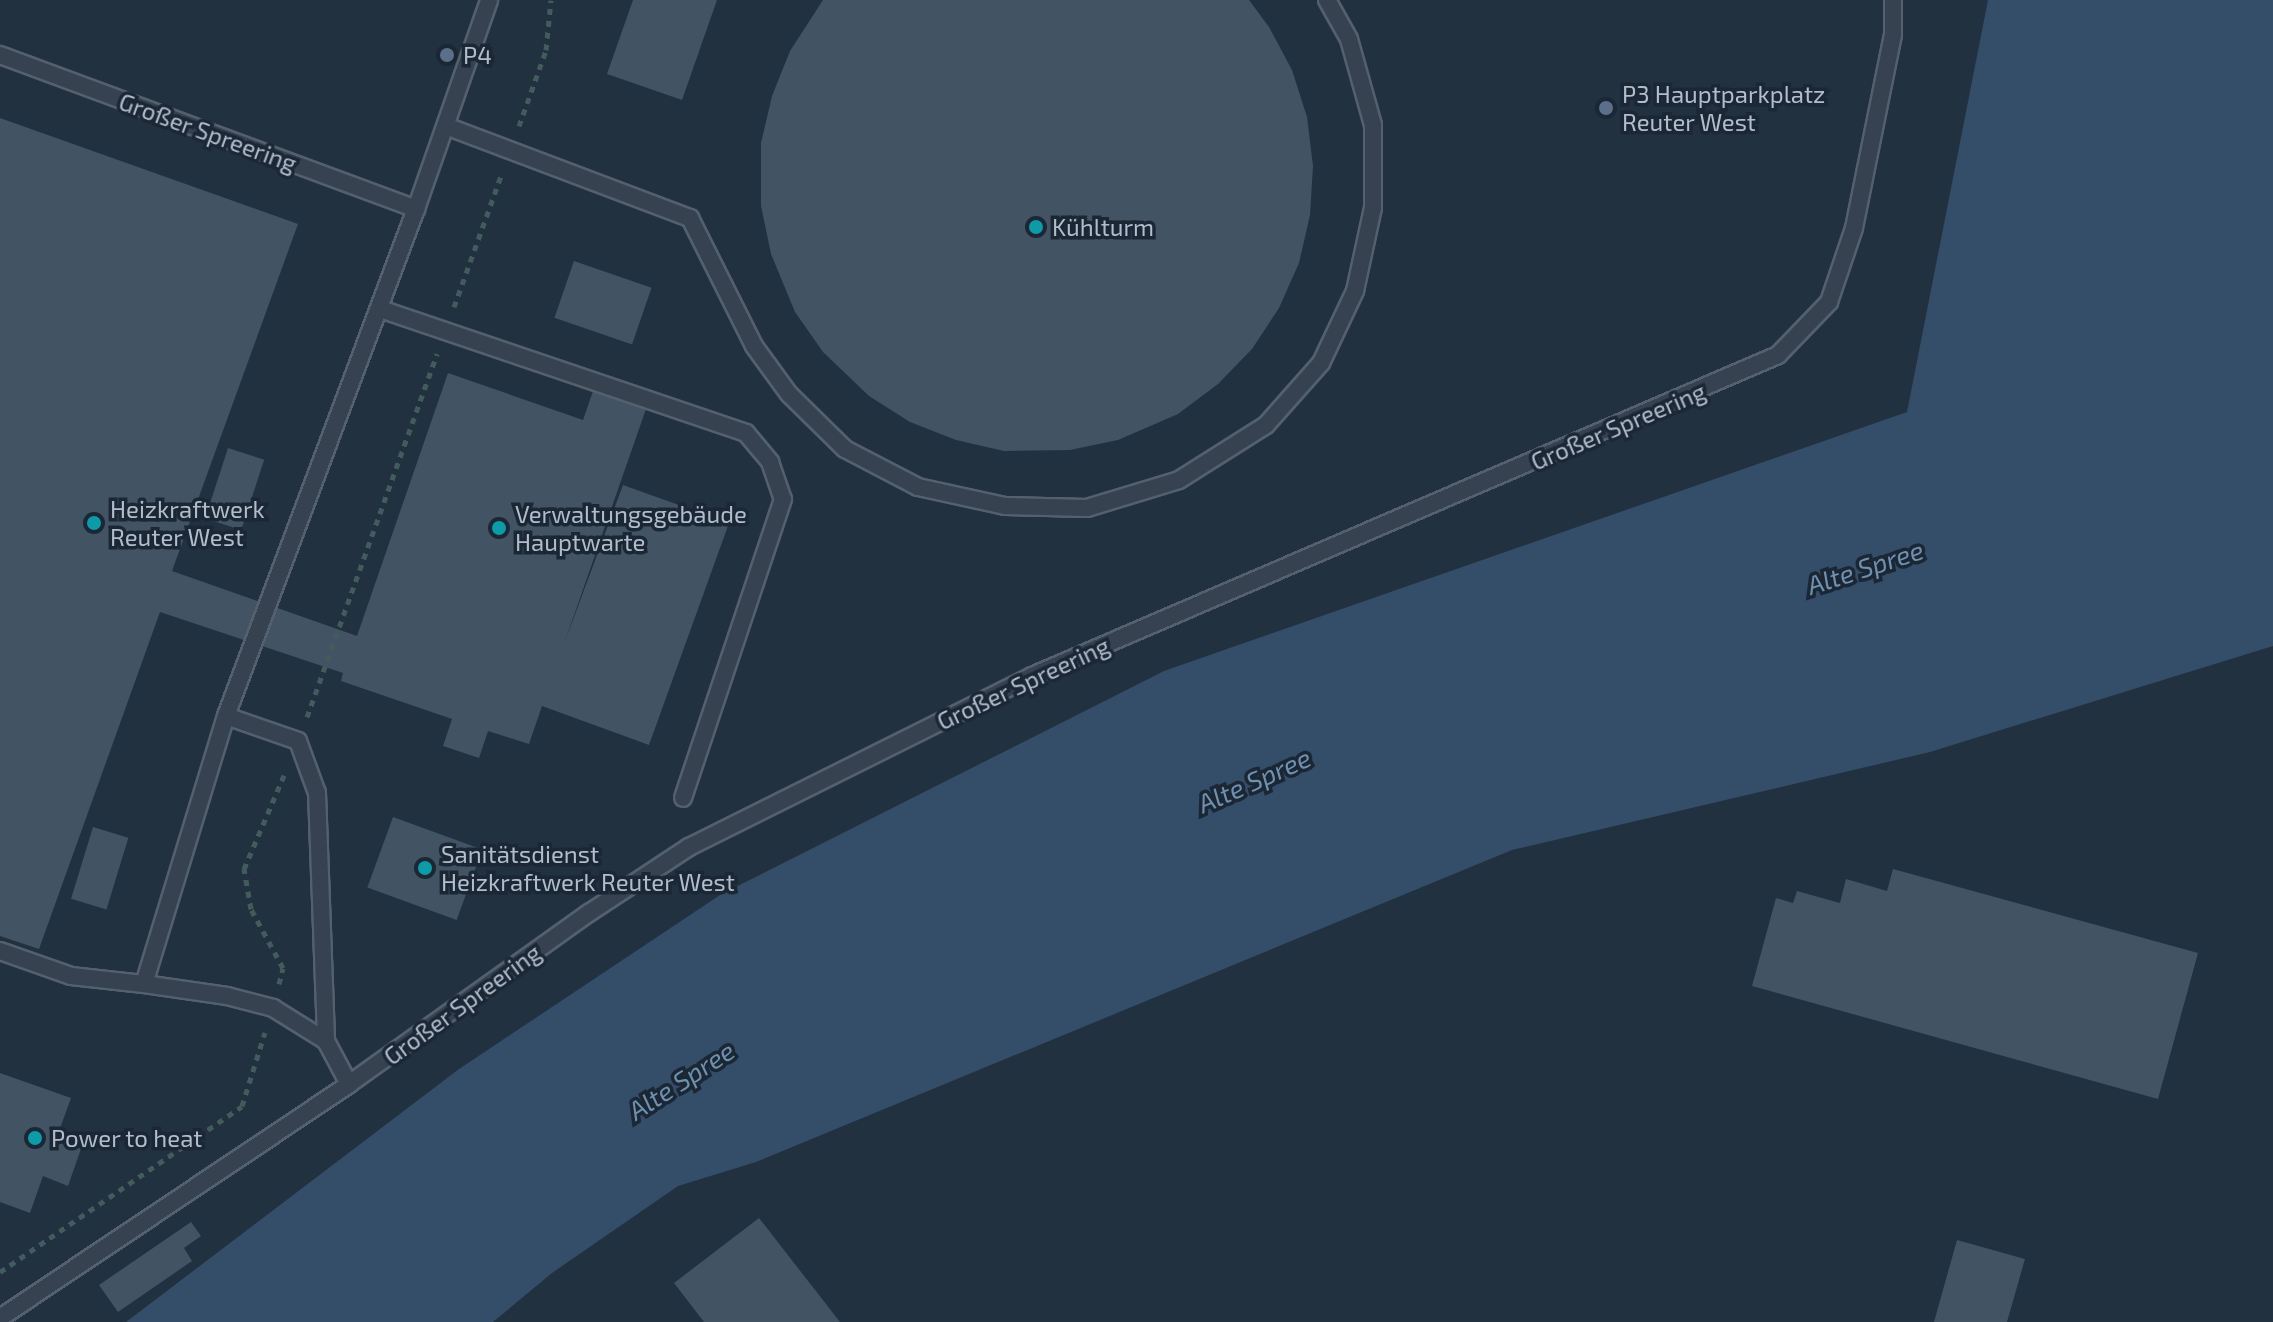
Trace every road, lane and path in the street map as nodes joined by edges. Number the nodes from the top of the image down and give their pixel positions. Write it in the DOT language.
graph roads {
  1 [pos="489,0"];
  2 [pos="551,0"];
  3 [pos="1327,0"];
  4 [pos="1893,0"];
  5 [pos="0,55"];
  6 [pos="446,126"];
  7 [pos="510,150"];
  8 [pos="416,209"];
  9 [pos="380,309"];
  10 [pos="445,331"];
  11 [pos="226,716"];
  12 [pos="298,741"];
  13 [pos="683,798"];
  14 [pos="0,951"];
  15 [pos="144,984"];
  16 [pos="273,1008"];
  17 [pos="326,1041"];
  18 [pos="349,1084"];
  19 [pos="0,1272"];
  20 [pos="0,1318"];
  1 -- 6 [label="lane"];
  2 -- 7 [label="path"];
  3 -- 7 [label="lane"];
  4 -- 18 [label="lane, Großer Spreering"];
  5 -- 8 [label="lane, Großer Spreering"];
  6 -- 7 [label="lane"];
  6 -- 8 [label="lane"];
  7 -- 10 [label="path"];
  8 -- 9 [label="lane"];
  9 -- 10 [label="lane"];
  9 -- 11 [label="lane"];
  10 -- 12 [label="path"];
  10 -- 13 [label="lane"];
  11 -- 12 [label="lane"];
  11 -- 15 [label="lane"];
  12 -- 16 [label="path"];
  12 -- 17 [label="lane"];
  14 -- 15 [label="lane"];
  15 -- 16 [label="lane"];
  16 -- 17 [label="lane"];
  16 -- 19 [label="path"];
  17 -- 18 [label="lane"];
  18 -- 20 [label="lane, Großer Spreering"];
}
